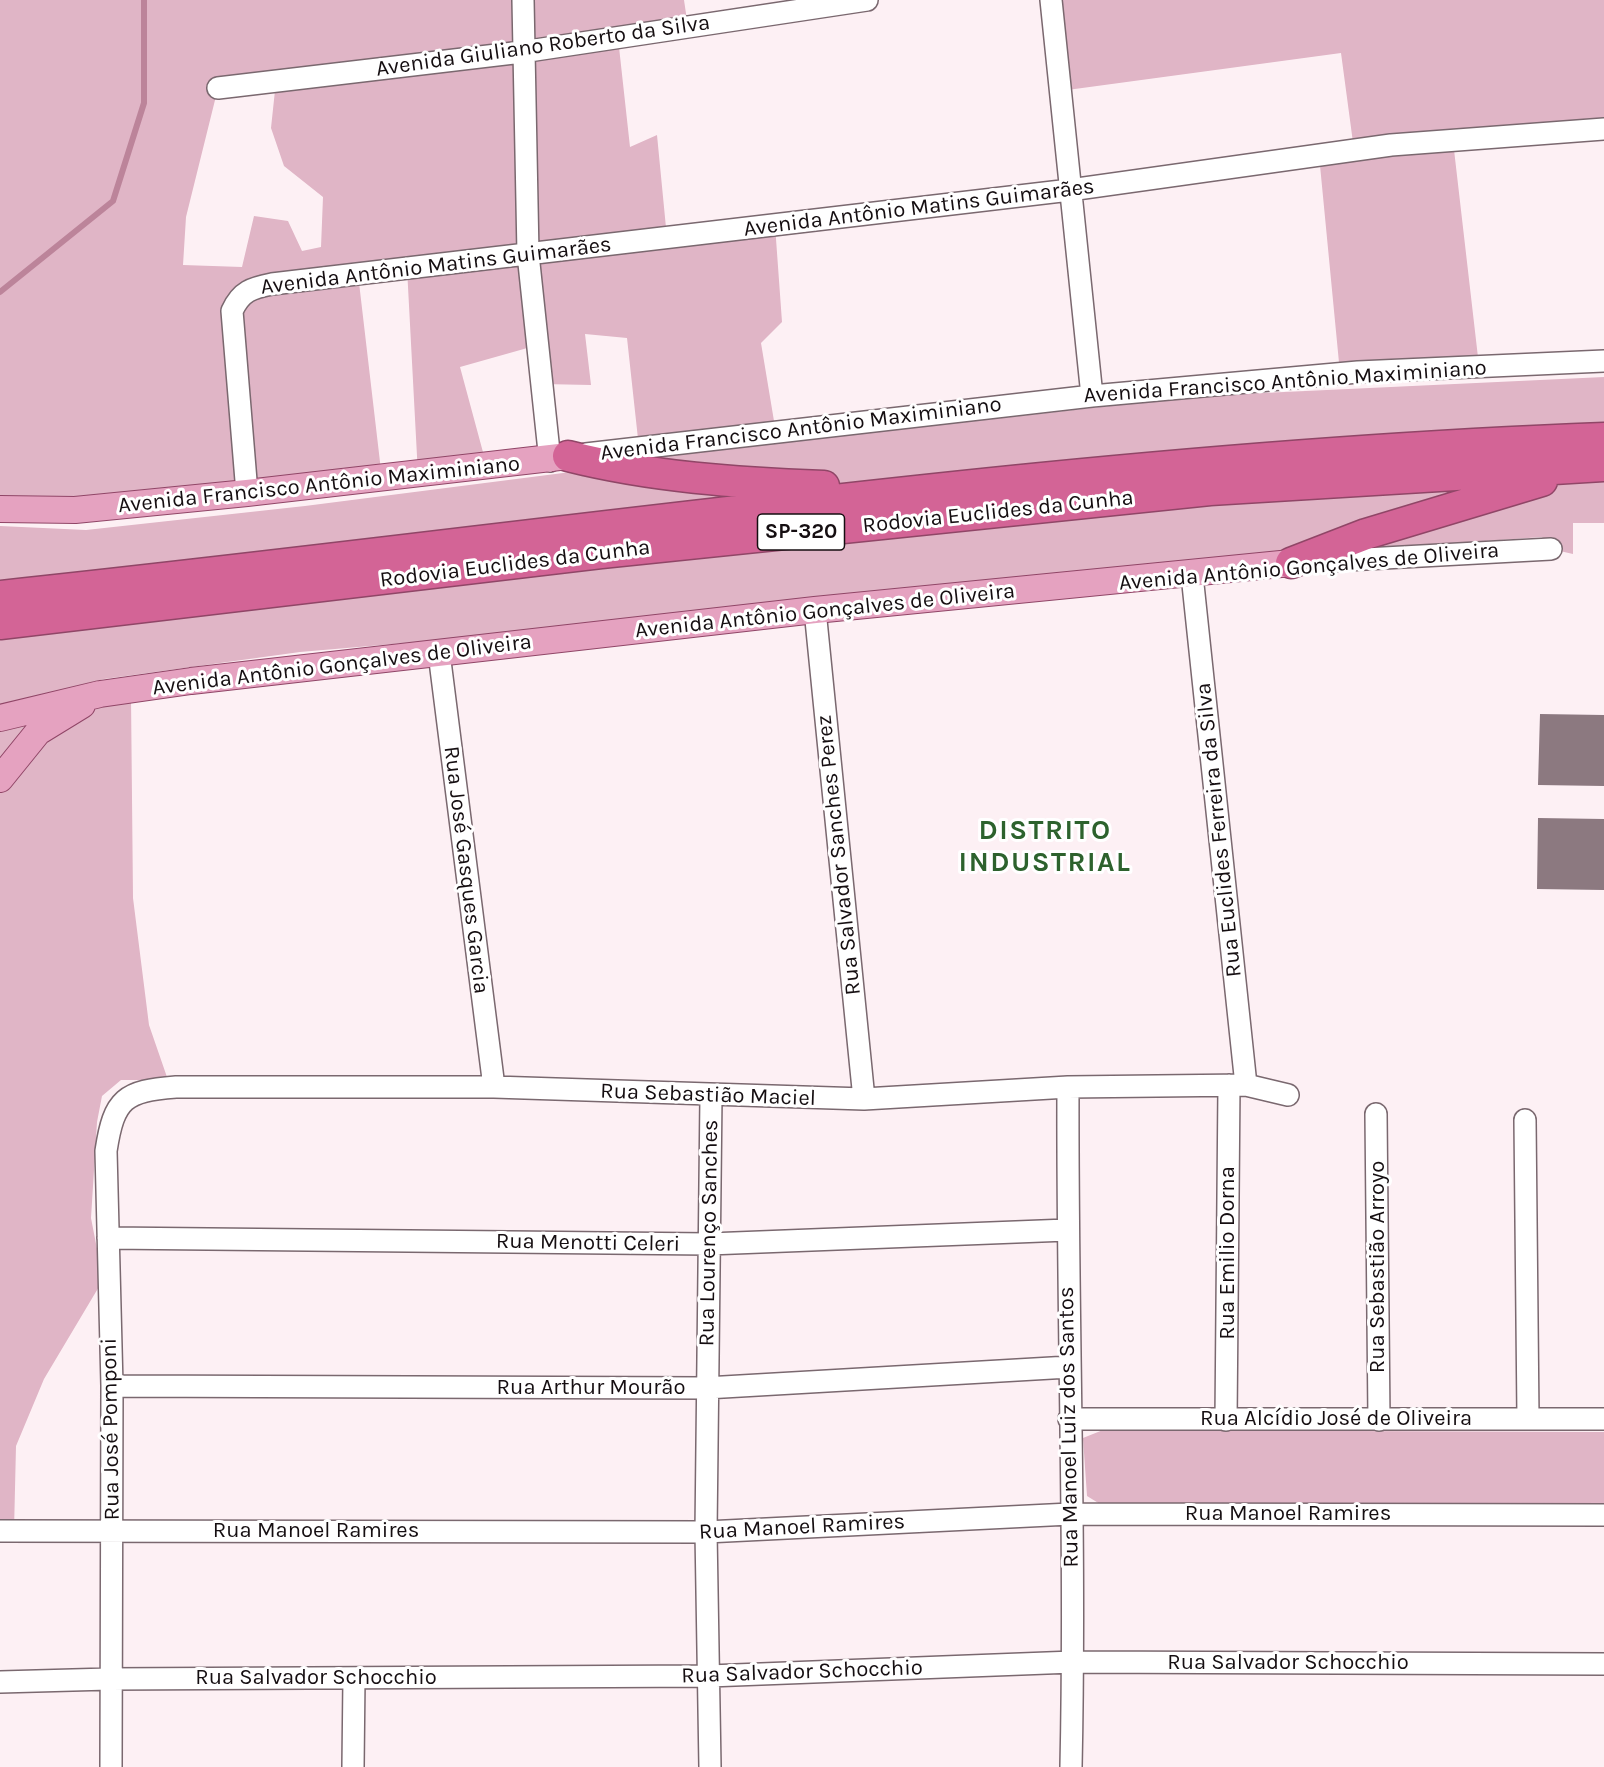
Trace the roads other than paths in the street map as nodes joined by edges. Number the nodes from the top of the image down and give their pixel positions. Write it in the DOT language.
graph roads {
  1 [pos="523,0"];
  2 [pos="867,0"];
  3 [pos="1051,0"];
  4 [pos="522,52"];
  5 [pos="218,88"];
  6 [pos="1604,129"];
  7 [pos="1070,190"];
  8 [pos="528,254"];
  9 [pos="1604,361"];
  10 [pos="1092,396"];
  11 [pos="1603,456"];
  12 [pos="559,458"];
  13 [pos="896,492"];
  14 [pos="247,493"];
  15 [pos="0,509"];
  16 [pos="1551,549"];
  17 [pos="1291,563"];
  18 [pos="1192,574"];
  19 [pos="0,596"];
  20 [pos="815,610"];
  21 [pos="0,624"];
  22 [pos="439,653"];
  23 [pos="100,694"];
  24 [pos="0,718"];
  25 [pos="0,779"];
  26 [pos="1238,1085"];
  27 [pos="494,1087"];
  28 [pos="1068,1087"];
  29 [pos="1288,1095"];
  30 [pos="711,1096"];
  31 [pos="128,1097"];
  32 [pos="864,1099"];
  33 [pos="1376,1114"];
  34 [pos="1525,1120"];
  35 [pos="1067,1230"];
  36 [pos="108,1238"];
  37 [pos="709,1244"];
  38 [pos="1068,1367"];
  39 [pos="112,1386"];
  40 [pos="706,1388"];
  41 [pos="1528,1418"];
  42 [pos="1069,1419"];
  43 [pos="1604,1419"];
  44 [pos="1226,1420"];
  45 [pos="1379,1420"];
  46 [pos="1070,1514"];
  47 [pos="1604,1515"];
  48 [pos="0,1531"];
  49 [pos="112,1531"];
  50 [pos="706,1532"];
  51 [pos="1073,1662"];
  52 [pos="1604,1664"];
  53 [pos="709,1676"];
  54 [pos="110,1678"];
  55 [pos="354,1678"];
  56 [pos="0,1682"];
  57 [pos="111,1767"];
  58 [pos="353,1767"];
  59 [pos="710,1767"];
  60 [pos="1071,1767"];
  1 -- 4 [label="street"];
  2 -- 4 [label="street, Avenida Giuliano Roberto da Silva"];
  3 -- 7 [label="street"];
  4 -- 5 [label="street, Avenida Giuliano Roberto da Silva"];
  4 -- 8 [label="street"];
  6 -- 7 [label="street, Avenida Antônio Matins Guimarães"];
  7 -- 8 [label="street, Avenida Antônio Matins Guimarães"];
  7 -- 10 [label="street"];
  8 -- 12 [label="street"];
  8 -- 14 [label="street, Avenida Antônio Matins Guimarães"];
  9 -- 10 [label="street, Avenida Francisco Antônio Maximiniano"];
  10 -- 12 [label="street, Avenida Francisco Antônio Maximiniano"];
  11 -- 13 [label="highway, Rodovia Euclides da Cunha / SP-320"];
  11 -- 17 [label="highway"];
  11 -- 21 [label="highway, Rodovia Euclides da Cunha / SP-320"];
  12 -- 13 [label="highway"];
  12 -- 14 [label="main road, Avenida Francisco Antônio Maximiniano"];
  13 -- 19 [label="highway, Rodovia Euclides da Cunha / SP-320"];
  14 -- 15 [label="main road, Avenida Francisco Antônio Maximiniano"];
  16 -- 17 [label="street, Avenida Antônio Gonçalves de Oliveira"];
  17 -- 18 [label="main road, Avenida Antônio Gonçalves de Oliveira"];
  18 -- 20 [label="main road, Avenida Antônio Gonçalves de Oliveira"];
  18 -- 26 [label="street, Rua Euclides Ferreira da Silva"];
  20 -- 22 [label="main road, Avenida Antônio Gonçalves de Oliveira"];
  20 -- 32 [label="street, Rua Salvador Sanches Perez"];
  22 -- 23 [label="main road, Avenida Antônio Gonçalves de Oliveira"];
  22 -- 27 [label="street, Rua José Gasques Garcia"];
  23 -- 24 [label="main road, Avenida Antônio Gonçalves de Oliveira"];
  23 -- 25 [label="main road, Avenida Antônio Gonçalves de Oliveira"];
  26 -- 28 [label="street, Rua Sebastião Maciel"];
  26 -- 29 [label="street, Rua Sebastião Maciel"];
  26 -- 44 [label="street, Rua Emilio Dorna"];
  27 -- 30 [label="street, Rua Sebastião Maciel"];
  27 -- 31 [label="street, Rua Sebastião Maciel"];
  28 -- 32 [label="street, Rua Sebastião Maciel"];
  28 -- 35 [label="street, Rua Manoel Luiz dos Santos"];
  30 -- 32 [label="street, Rua Sebastião Maciel"];
  30 -- 37 [label="street, Rua Lourenço Sanches"];
  31 -- 36 [label="street, Rua José Pomponi"];
  33 -- 45 [label="street, Rua Sebastião Arroyo"];
  34 -- 41 [label="street"];
  35 -- 37 [label="street, Rua Menotti Celeri"];
  35 -- 38 [label="street, Rua Manoel Luiz dos Santos"];
  36 -- 37 [label="street, Rua Menotti Celeri"];
  36 -- 39 [label="street, Rua José Pomponi"];
  37 -- 40 [label="street, Rua Lourenço Sanches"];
  38 -- 40 [label="street, Rua Arthur Mourão"];
  38 -- 42 [label="street, Rua Manoel Luiz dos Santos"];
  39 -- 40 [label="street, Rua Arthur Mourão"];
  39 -- 49 [label="street, Rua José Pomponi"];
  40 -- 50 [label="street, Rua Lourenço Sanches"];
  41 -- 43 [label="street, Rua Alcídio José de Oliveira"];
  41 -- 45 [label="street, Rua Alcídio José de Oliveira"];
  42 -- 44 [label="street, Rua Alcídio José de Oliveira"];
  42 -- 46 [label="street, Rua Manoel Luiz dos Santos"];
  44 -- 45 [label="street, Rua Alcídio José de Oliveira"];
  46 -- 47 [label="street, Rua Manoel Ramires"];
  46 -- 50 [label="street, Rua Manoel Ramires"];
  46 -- 51 [label="street, Rua Manoel Luiz dos Santos"];
  48 -- 49 [label="street, Rua Manoel Ramires"];
  49 -- 50 [label="street, Rua Manoel Ramires"];
  49 -- 54 [label="street, Rua José Pomponi"];
  50 -- 53 [label="street, Rua Lourenço Sanches"];
  51 -- 52 [label="street, Rua Salvador Schocchio"];
  51 -- 53 [label="street, Rua Salvador Schocchio"];
  51 -- 60 [label="street, Rua Manoel Luiz dos Santos"];
  53 -- 55 [label="street, Rua Salvador Schocchio"];
  53 -- 59 [label="street, Rua Lourenço Sanches"];
  54 -- 55 [label="street, Rua Salvador Schocchio"];
  54 -- 56 [label="street, Rua Salvador Schocchio"];
  54 -- 57 [label="street, Rua José Pomponi"];
  55 -- 58 [label="street"];
}
